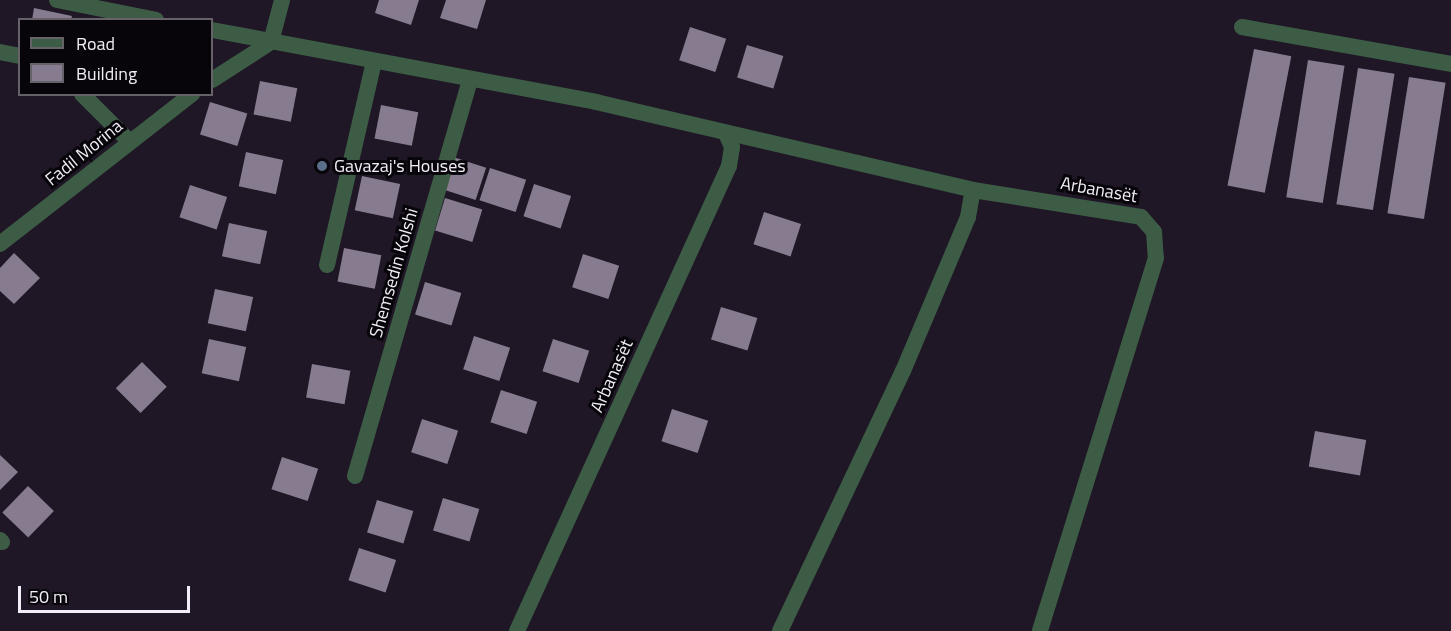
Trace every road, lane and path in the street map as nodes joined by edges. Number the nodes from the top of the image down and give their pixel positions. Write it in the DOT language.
graph roads {
  1 [pos="57,0"];
  2 [pos="282,0"];
  3 [pos="146,18"];
  4 [pos="1242,27"];
  5 [pos="213,30"];
  6 [pos="271,42"];
  7 [pos="0,52"];
  8 [pos="18,56"];
  9 [pos="374,62"];
  10 [pos="1451,64"];
  11 [pos="213,79"];
  12 [pos="471,81"];
  13 [pos="84,96"];
  14 [pos="189,96"];
  15 [pos="727,136"];
  16 [pos="129,141"];
  17 [pos="973,190"];
  18 [pos="0,244"];
  19 [pos="327,265"];
  20 [pos="355,476"];
  21 [pos="517,631"];
  22 [pos="780,631"];
  23 [pos="1040,631"];
  1 -- 3 [label="street"];
  2 -- 6 [label="street"];
  4 -- 10 [label="street"];
  5 -- 6 [label="street, Arbanasët"];
  6 -- 9 [label="street, Arbanasët"];
  6 -- 11 [label="street"];
  7 -- 8 [label="street"];
  9 -- 12 [label="street, Arbanasët"];
  9 -- 19 [label="street"];
  12 -- 15 [label="street, Arbanasët"];
  12 -- 20 [label="street, Shemsedin Kolshi"];
  13 -- 16 [label="street"];
  14 -- 16 [label="street, Fadil Morina"];
  15 -- 17 [label="street, Arbanasët"];
  15 -- 21 [label="street, Arbanasët"];
  16 -- 18 [label="street, Fadil Morina"];
  17 -- 22 [label="street"];
  17 -- 23 [label="street, Arbanasët"];
}
